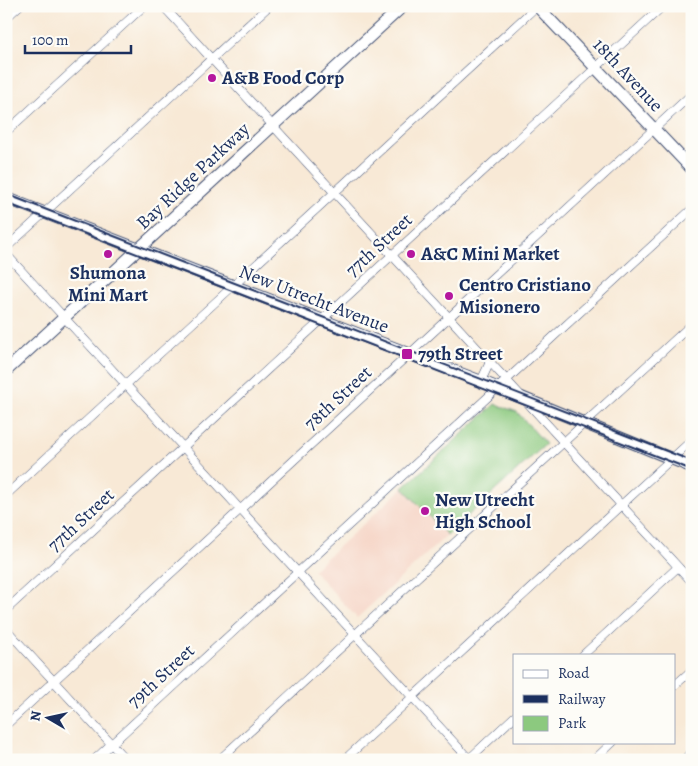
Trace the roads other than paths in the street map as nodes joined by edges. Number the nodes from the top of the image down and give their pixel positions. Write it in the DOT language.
graph roads {
  1 [pos="18,6"];
  2 [pos="144,6"];
  3 [pos="162,6"];
  4 [pos="269,6"];
  5 [pos="403,6"];
  6 [pos="537,6"];
  7 [pos="663,6"];
  8 [pos="6,18"];
  9 [pos="211,59"];
  10 [pos="596,68"];
  11 [pos="692,94"];
  12 [pos="273,126"];
  13 [pos="654,129"];
  14 [pos="6,132"];
  15 [pos="692,169"];
  16 [pos="335,194"];
  17 [pos="6,198"];
  18 [pos="692,209"];
  19 [pos="44,212"];
  20 [pos="6,248"];
  21 [pos="140,249"];
  22 [pos="6,254"];
  23 [pos="391,256"];
  24 [pos="234,286"];
  25 [pos="65,318"];
  26 [pos="448,318"];
  27 [pos="321,321"];
  28 [pos="692,324"];
  29 [pos="410,354"];
  30 [pos="490,362"];
  31 [pos="6,372"];
  32 [pos="481,382"];
  33 [pos="502,384"];
  34 [pos="127,385"];
  35 [pos="524,398"];
  36 [pos="584,423"];
  37 [pos="692,440"];
  38 [pos="563,442"];
  39 [pos="184,447"];
  40 [pos="671,459"];
  41 [pos="691,467"];
  42 [pos="6,495"];
  43 [pos="620,505"];
  44 [pos="241,509"];
  45 [pos="678,567"];
  46 [pos="297,572"];
  47 [pos="692,582"];
  48 [pos="6,610"];
  49 [pos="6,629"];
  50 [pos="354,634"];
  51 [pos="584,654"];
  52 [pos="692,670"];
  53 [pos="54,681"];
  54 [pos="676,684"];
  55 [pos="413,696"];
  56 [pos="513,719"];
  57 [pos="6,725"];
  58 [pos="112,744"];
  59 [pos="611,744"];
  60 [pos="692,752"];
  61 [pos="469,759"];
  62 [pos="94,760"];
  63 [pos="126,760"];
  64 [pos="219,760"];
  65 [pos="344,760"];
  66 [pos="594,760"];
  67 [pos="684,760"];
  1 -- 8 [label="street"];
  2 -- 14 [label="street"];
  3 -- 9 [label="street"];
  4 -- 9 [label="street"];
  5 -- 12 [label="street, Bay Ridge Parkway"];
  6 -- 10 [label="street, 18th Avenue"];
  6 -- 16 [label="street"];
  7 -- 10 [label="street, 77th Street"];
  9 -- 12 [label="street"];
  9 -- 19 [label="street"];
  10 -- 13 [label="street, 18th Avenue"];
  10 -- 23 [label="street, 77th Street"];
  11 -- 13 [label="street, 78th Street"];
  12 -- 16 [label="street"];
  12 -- 21 [label="street, Bay Ridge Parkway"];
  13 -- 15 [label="street, 18th Avenue"];
  13 -- 26 [label="street, 78th Street"];
  16 -- 23 [label="street"];
  16 -- 24 [label="street"];
  17 -- 19 [label="street, New Utrecht Avenue"];
  18 -- 33 [label="street, 79th Street"];
  19 -- 20 [label="street"];
  19 -- 21 [label="street, New Utrecht Avenue"];
  21 -- 24 [label="street, New Utrecht Avenue"];
  21 -- 25 [label="street, Bay Ridge Parkway"];
  22 -- 25 [label="street"];
  23 -- 26 [label="street"];
  23 -- 27 [label="street, 77th Street"];
  24 -- 27 [label="street, New Utrecht Avenue"];
  24 -- 34 [label="street"];
  25 -- 31 [label="street, Bay Ridge Parkway"];
  25 -- 34 [label="street"];
  26 -- 29 [label="street, 78th Street"];
  26 -- 30 [label="street"];
  27 -- 29 [label="street, New Utrecht Avenue"];
  27 -- 39 [label="street, 77th Street"];
  28 -- 36 [label="street"];
  29 -- 32 [label="street, New Utrecht Avenue"];
  29 -- 44 [label="street, 78th Street"];
  30 -- 32 [label="street"];
  30 -- 33 [label="street"];
  32 -- 33 [label="street, New Utrecht Avenue"];
  33 -- 35 [label="street, New Utrecht Avenue"];
  33 -- 46 [label="street, 79th Street"];
  34 -- 39 [label="street"];
  34 -- 42 [label="street"];
  35 -- 36 [label="street, New Utrecht Avenue"];
  35 -- 38 [label="street"];
  36 -- 38 [label="street"];
  36 -- 40 [label="street, New Utrecht Avenue"];
  37 -- 40 [label="street"];
  38 -- 43 [label="street"];
  38 -- 50 [label="street"];
  39 -- 44 [label="street"];
  39 -- 48 [label="street, 77th Street"];
  40 -- 41 [label="street, New Utrecht Avenue"];
  40 -- 43 [label="street"];
  43 -- 45 [label="street"];
  43 -- 55 [label="street"];
  44 -- 46 [label="street"];
  44 -- 53 [label="street, 78th Street"];
  45 -- 47 [label="street"];
  45 -- 51 [label="street"];
  46 -- 50 [label="street"];
  46 -- 58 [label="street, 79th Street"];
  49 -- 53 [label="street"];
  50 -- 55 [label="street"];
  50 -- 64 [label="street"];
  52 -- 54 [label="street"];
  53 -- 57 [label="street, 78th Street"];
  53 -- 58 [label="street"];
  55 -- 61 [label="street"];
  55 -- 65 [label="street"];
  56 -- 61 [label="street"];
  58 -- 62 [label="street, 79th Street"];
  58 -- 63 [label="street"];
  59 -- 66 [label="street"];
  60 -- 67 [label="street"];
}
